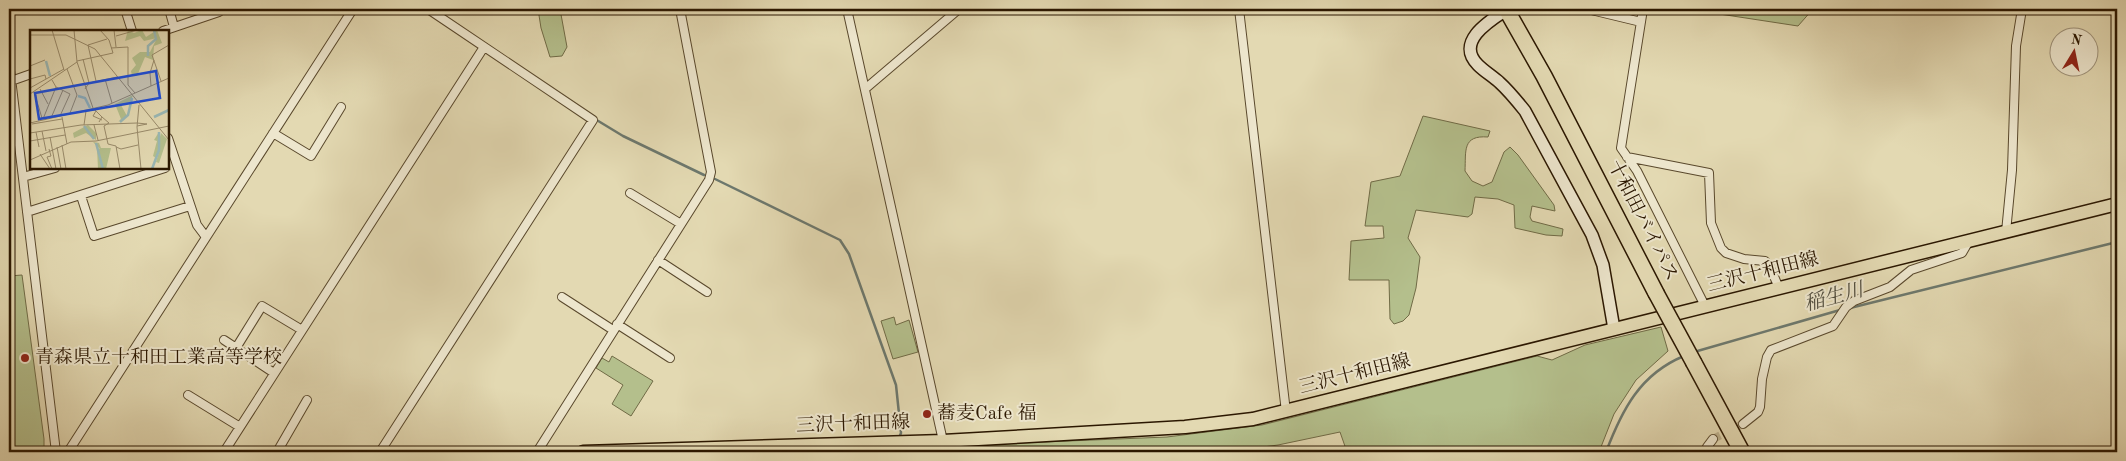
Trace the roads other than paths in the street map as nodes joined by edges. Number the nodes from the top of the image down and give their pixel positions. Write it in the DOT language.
graph roads {
  1 [pos="125,9"];
  2 [pos="169,9"];
  3 [pos="353,9"];
  4 [pos="428,9"];
  5 [pos="680,9"];
  6 [pos="847,9"];
  7 [pos="959,9"];
  8 [pos="1239,9"];
  9 [pos="1506,9"];
  10 [pos="1587,9"];
  11 [pos="1643,9"];
  12 [pos="2022,9"];
  13 [pos="218,12"];
  14 [pos="1641,22"];
  15 [pos="174,27"];
  16 [pos="132,30"];
  17 [pos="166,30"];
  18 [pos="484,47"];
  19 [pos="9,62"];
  20 [pos="30,74"];
  21 [pos="11,81"];
  22 [pos="864,89"];
  23 [pos="341,106"];
  24 [pos="273,133"];
  25 [pos="169,141"];
  26 [pos="1628,157"];
  27 [pos="176,164"];
  28 [pos="169,166"];
  29 [pos="51,169"];
  30 [pos="160,169"];
  31 [pos="23,177"];
  32 [pos="630,193"];
  33 [pos="81,196"];
  34 [pos="2117,204"];
  35 [pos="190,206"];
  36 [pos="28,212"];
  37 [pos="681,224"];
  38 [pos="2006,232"];
  39 [pos="206,237"];
  40 [pos="1969,242"];
  41 [pos="658,260"];
  42 [pos="1779,288"];
  43 [pos="708,292"];
  44 [pos="562,297"];
  45 [pos="1705,306"];
  46 [pos="615,327"];
  47 [pos="1614,329"];
  48 [pos="302,330"];
  49 [pos="224,340"];
  50 [pos="236,348"];
  51 [pos="670,358"];
  52 [pos="274,373"];
  53 [pos="188,395"];
  54 [pos="307,400"];
  55 [pos="1286,412"];
  56 [pos="1743,424"];
  57 [pos="240,426"];
  58 [pos="1713,440"];
  59 [pos="943,441"];
  60 [pos="56,452"];
  61 [pos="68,452"];
  62 [pos="224,452"];
  63 [pos="277,452"];
  64 [pos="380,452"];
  65 [pos="537,452"];
  66 [pos="583,452"];
  67 [pos="1706,452"];
  68 [pos="1742,452"];
  1 -- 16 [label="street"];
  2 -- 15 [label="street"];
  3 -- 24 [label="street"];
  4 -- 18 [label="street"];
  5 -- 37 [label="street"];
  6 -- 22 [label="street"];
  7 -- 22 [label="street"];
  8 -- 55 [label="street"];
  9 -- 47 [label="street"];
  9 -- 68 [label="highway, 十和田バイパス, bridge"];
  10 -- 14 [label="street"];
  11 -- 14 [label="street"];
  12 -- 38 [label="street"];
  13 -- 15 [label="street"];
  14 -- 26 [label="street"];
  15 -- 17 [label="street"];
  18 -- 48 [label="street"];
  18 -- 64 [label="street"];
  19 -- 21 [label="street"];
  20 -- 21 [label="street"];
  21 -- 31 [label="street"];
  22 -- 59 [label="street"];
  23 -- 24 [label="street"];
  24 -- 39 [label="street"];
  25 -- 27 [label="street"];
  26 -- 42 [label="street"];
  26 -- 45 [label="street"];
  27 -- 28 [label="street"];
  27 -- 35 [label="street"];
  29 -- 31 [label="street"];
  30 -- 33 [label="street"];
  31 -- 36 [label="street"];
  32 -- 37 [label="street"];
  33 -- 35 [label="street"];
  33 -- 36 [label="street"];
  34 -- 38 [label="main road, 三沢十和田線"];
  35 -- 39 [label="street"];
  36 -- 60 [label="street"];
  37 -- 41 [label="street"];
  38 -- 40 [label="main road, 三沢十和田線"];
  39 -- 61 [label="street"];
  40 -- 42 [label="main road, 三沢十和田線"];
  40 -- 56 [label="street"];
  41 -- 43 [label="street"];
  41 -- 46 [label="street"];
  42 -- 45 [label="main road, 三沢十和田線"];
  44 -- 46 [label="street"];
  45 -- 47 [label="main road, 三沢十和田線"];
  46 -- 51 [label="street"];
  46 -- 65 [label="street"];
  47 -- 55 [label="main road, 三沢十和田線"];
  48 -- 50 [label="street"];
  48 -- 52 [label="street"];
  49 -- 50 [label="street"];
  50 -- 52 [label="street"];
  52 -- 57 [label="street"];
  53 -- 57 [label="street"];
  54 -- 63 [label="street"];
  55 -- 59 [label="main road, 三沢十和田線"];
  57 -- 62 [label="street"];
  58 -- 67 [label="street"];
  59 -- 66 [label="main road, 三沢十和田線"];
}
